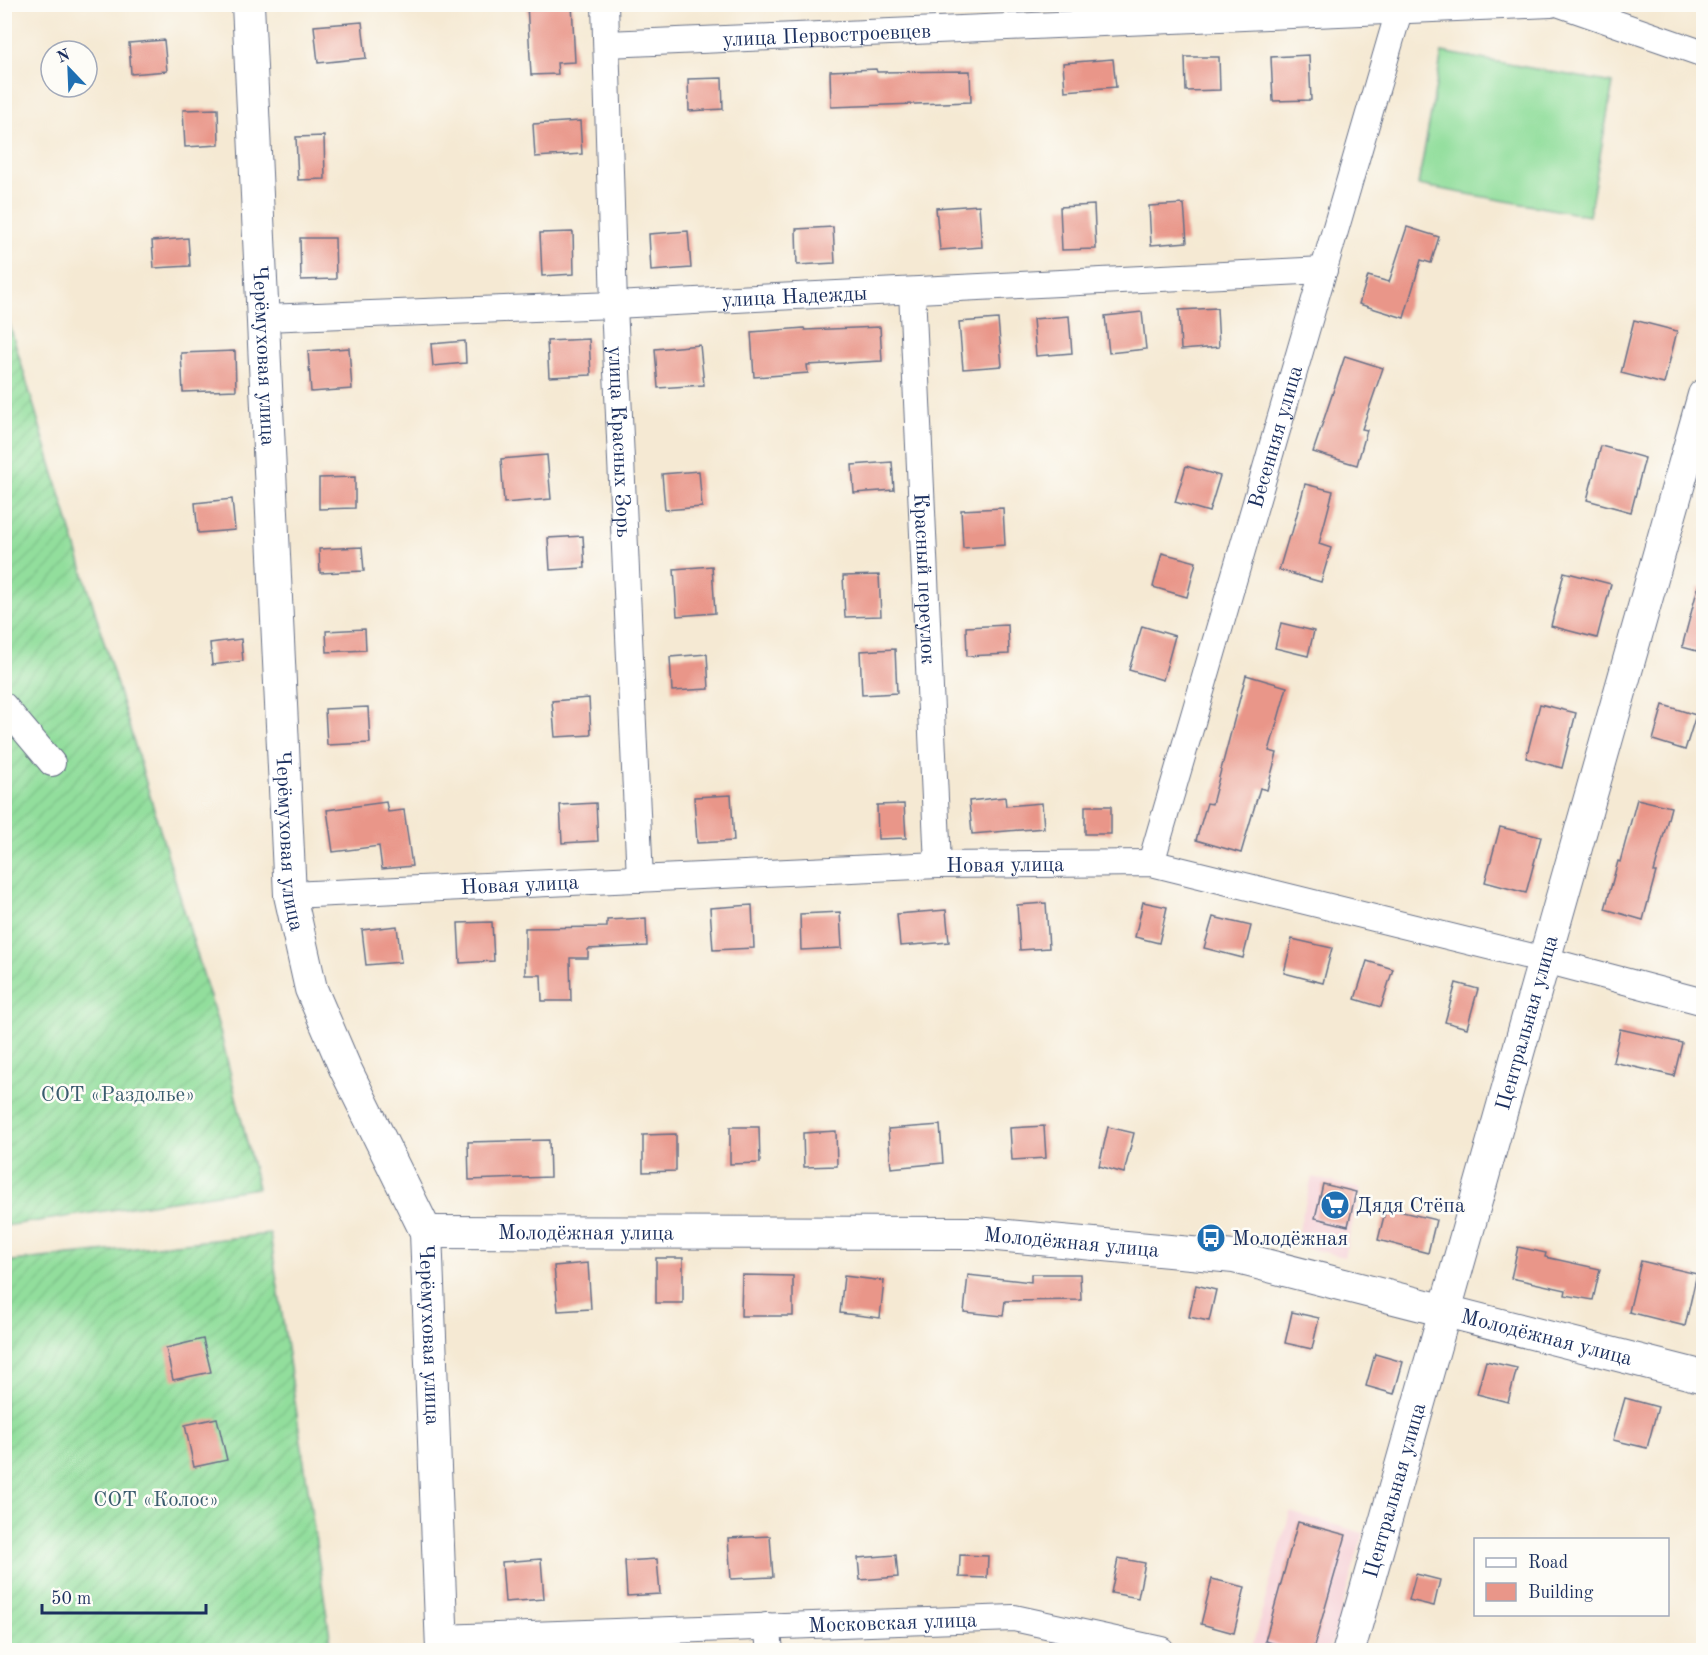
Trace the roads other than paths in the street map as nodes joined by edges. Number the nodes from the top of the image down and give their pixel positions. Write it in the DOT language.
graph roads {
  1 [pos="248,4"];
  2 [pos="605,4"];
  3 [pos="1551,4"];
  4 [pos="1560,4"];
  5 [pos="1399,11"];
  6 [pos="607,44"];
  7 [pos="1704,54"];
  8 [pos="1324,270"];
  9 [pos="912,291"];
  10 [pos="614,305"];
  11 [pos="264,318"];
  12 [pos="1704,395"];
  13 [pos="4,706"];
  14 [pos="52,763"];
  15 [pos="1151,863"];
  16 [pos="938,865"];
  17 [pos="640,879"];
  18 [pos="290,895"];
  19 [pos="1545,960"];
  20 [pos="1704,1002"];
  21 [pos="426,1232"];
  22 [pos="1444,1311"];
  23 [pos="1704,1377"];
  24 [pos="769,1638"];
  25 [pos="441,1644"];
  26 [pos="1161,1650"];
  27 [pos="1349,1650"];
  1 -- 11 [label="street, Черёмуховая улица"];
  2 -- 6 [label="street, улица Красных Зорь"];
  3 -- 5 [label="street, улица Первостроевцев"];
  4 -- 7 [label="street"];
  5 -- 6 [label="street, улица Первостроевцев"];
  5 -- 8 [label="street, Весенняя улица"];
  6 -- 10 [label="street, улица Красных Зорь"];
  8 -- 9 [label="street, улица Надежды"];
  8 -- 15 [label="street, Весенняя улица"];
  9 -- 10 [label="street, улица Надежды"];
  9 -- 16 [label="street, Красный переулок"];
  10 -- 11 [label="street, улица Надежды"];
  10 -- 17 [label="street, улица Красных Зорь"];
  11 -- 18 [label="street, Черёмуховая улица"];
  12 -- 19 [label="street, Центральная улица"];
  13 -- 14 [label="street"];
  15 -- 16 [label="street, Новая улица"];
  15 -- 19 [label="street, Новая улица"];
  16 -- 17 [label="street, Новая улица"];
  17 -- 18 [label="street, Новая улица"];
  18 -- 21 [label="street, Черёмуховая улица"];
  19 -- 20 [label="street, Новая улица"];
  19 -- 22 [label="street, Центральная улица"];
  21 -- 22 [label="street, Молодёжная улица"];
  21 -- 25 [label="street, Черёмуховая улица"];
  22 -- 23 [label="street, Молодёжная улица"];
  22 -- 27 [label="street, Центральная улица"];
  24 -- 25 [label="street, Московская улица"];
  24 -- 26 [label="street, Московская улица"];
}
